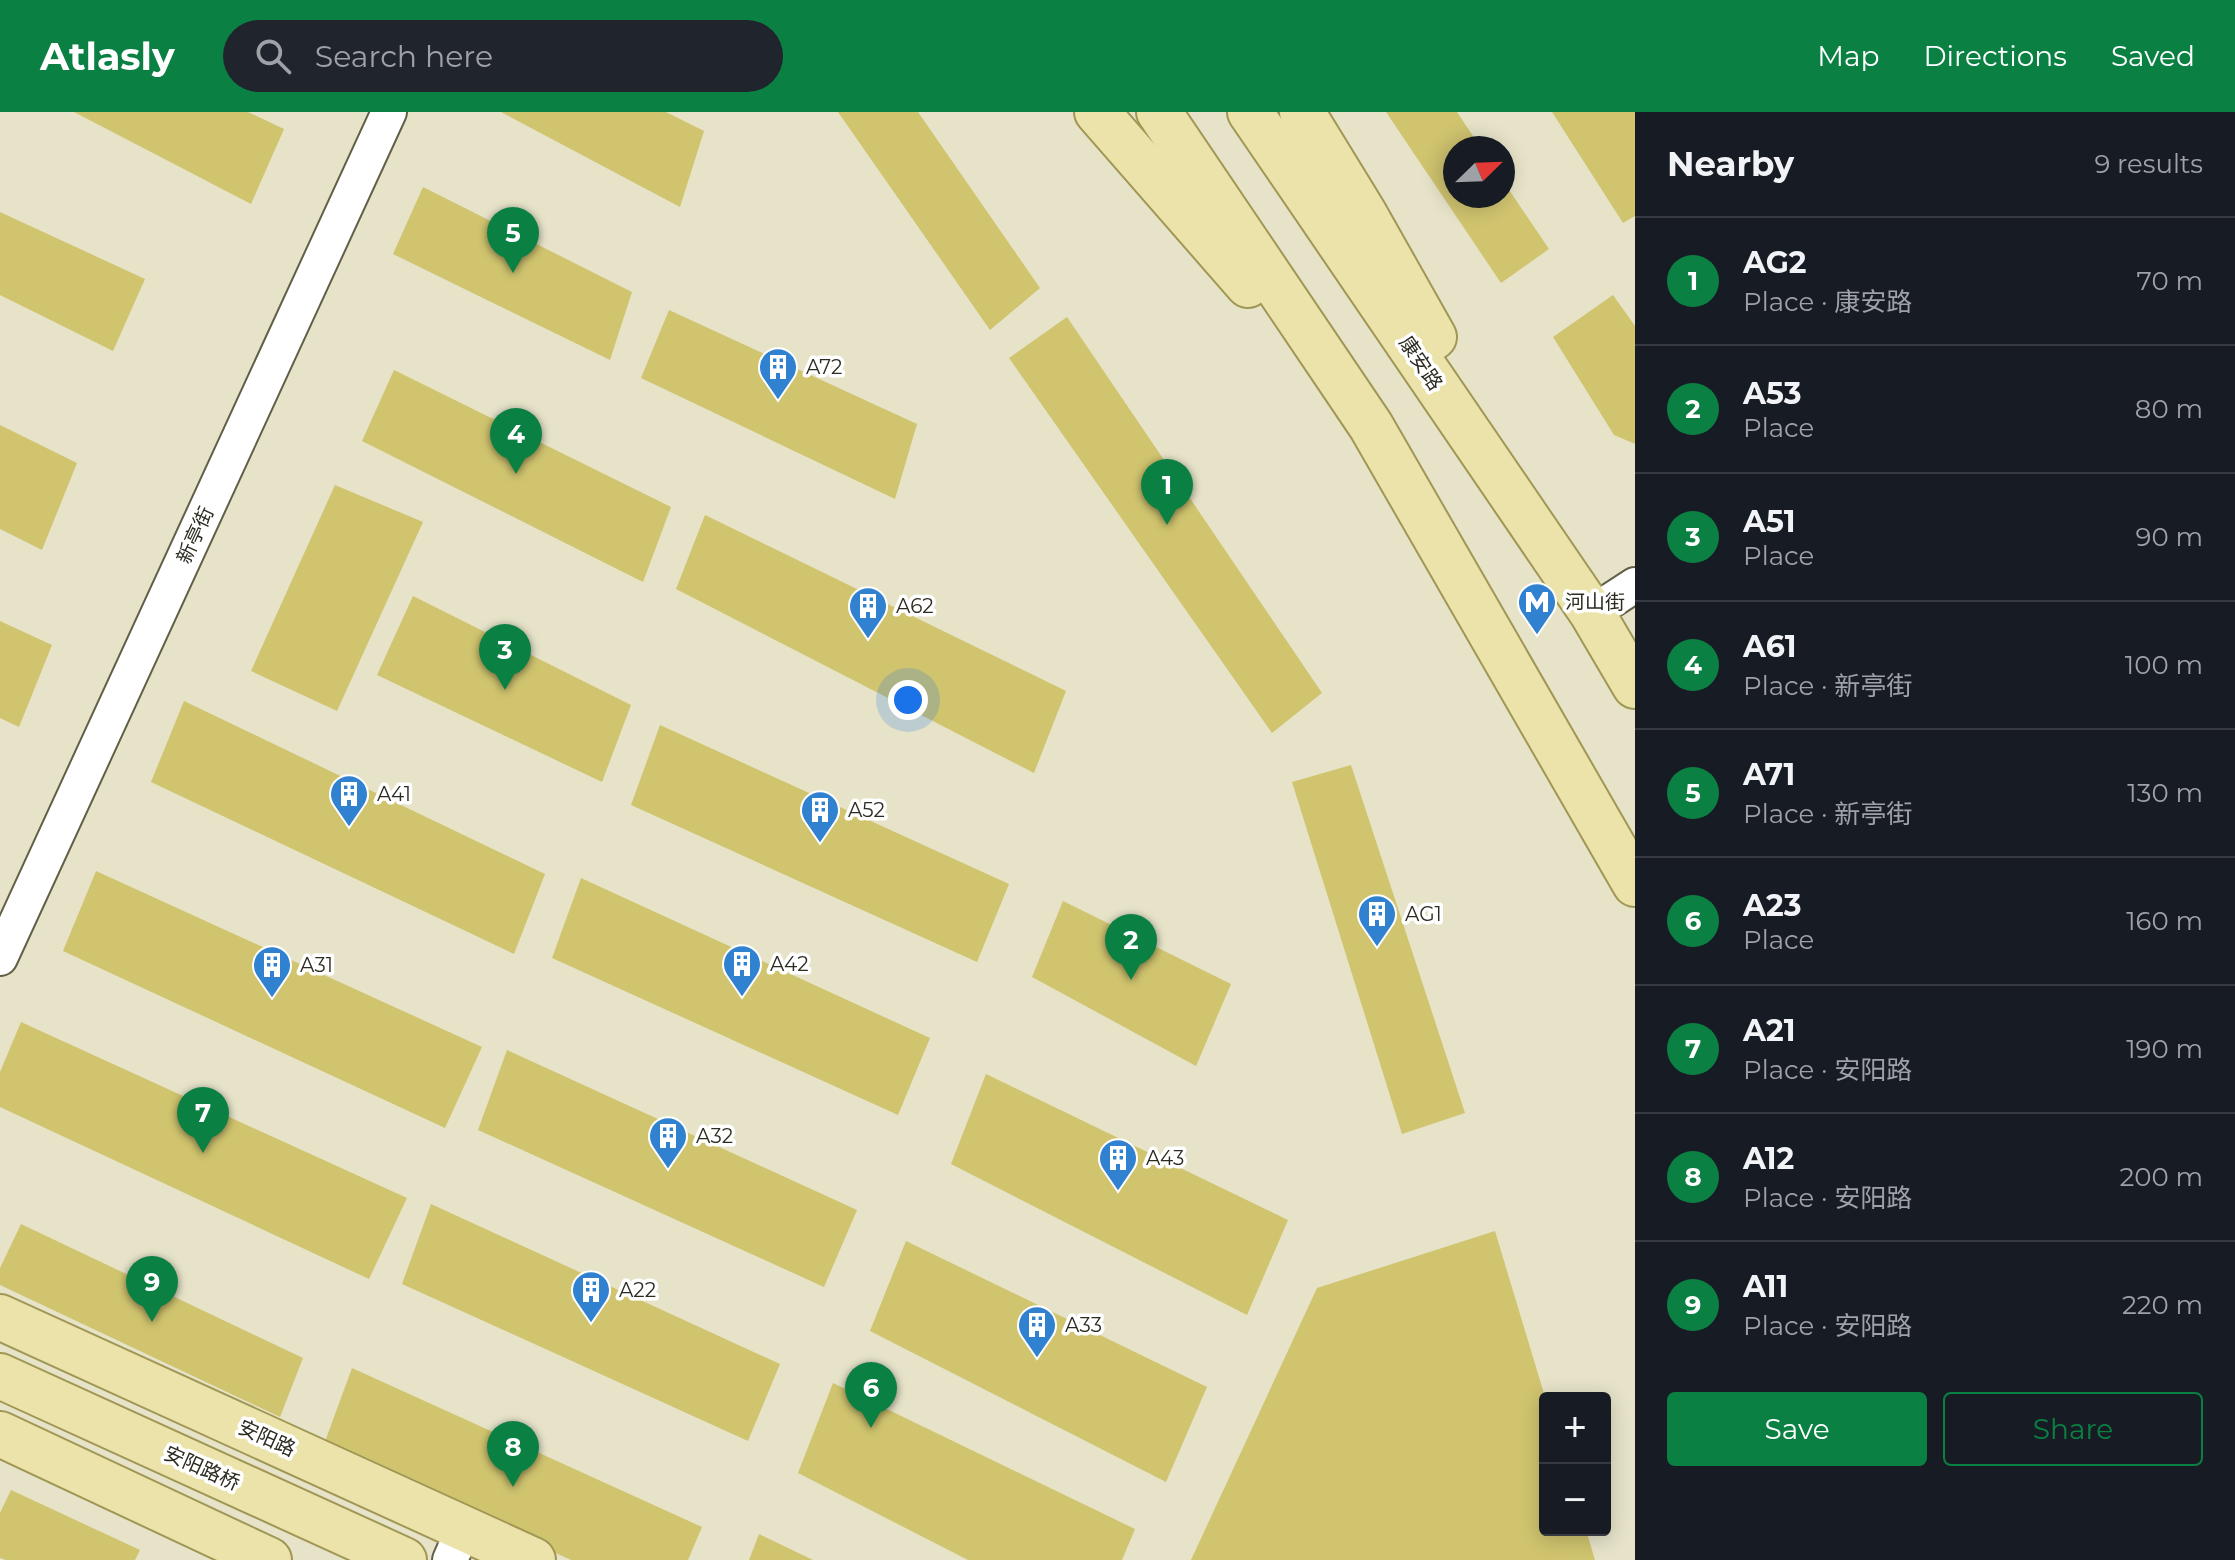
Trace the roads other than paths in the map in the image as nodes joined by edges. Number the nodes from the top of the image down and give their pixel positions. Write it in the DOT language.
graph roads {
  1 [pos="389,112"];
  2 [pos="1097,112"];
  3 [pos="1159,112"];
  4 [pos="1250,112"];
  5 [pos="1302,112"];
  6 [pos="1371,426"];
  7 [pos="1635,585"];
  8 [pos="1592,613"];
  9 [pos="1635,686"];
  10 [pos="1635,884"];
  11 [pos="0,958"];
  12 [pos="0,1317"];
  13 [pos="0,1376"];
  14 [pos="0,1434"];
  15 [pos="457,1544"];
  16 [pos="269,1560"];
  17 [pos="404,1560"];
  18 [pos="533,1560"];
  1 -- 11 [label="street, 新亭街"];
  2 -- 6 [label="main road"];
  3 -- 6 [label="main road"];
  4 -- 8 [label="main road, 康安路"];
  5 -- 8 [label="main road, 康安路"];
  6 -- 10 [label="main road"];
  7 -- 8 [label="street"];
  8 -- 9 [label="main road, 康安路"];
  12 -- 15 [label="main road, 安阳路"];
  13 -- 17 [label="main road, 安阳路桥"];
  14 -- 16 [label="main road"];
  15 -- 18 [label="main road, 安阳路"];
}
